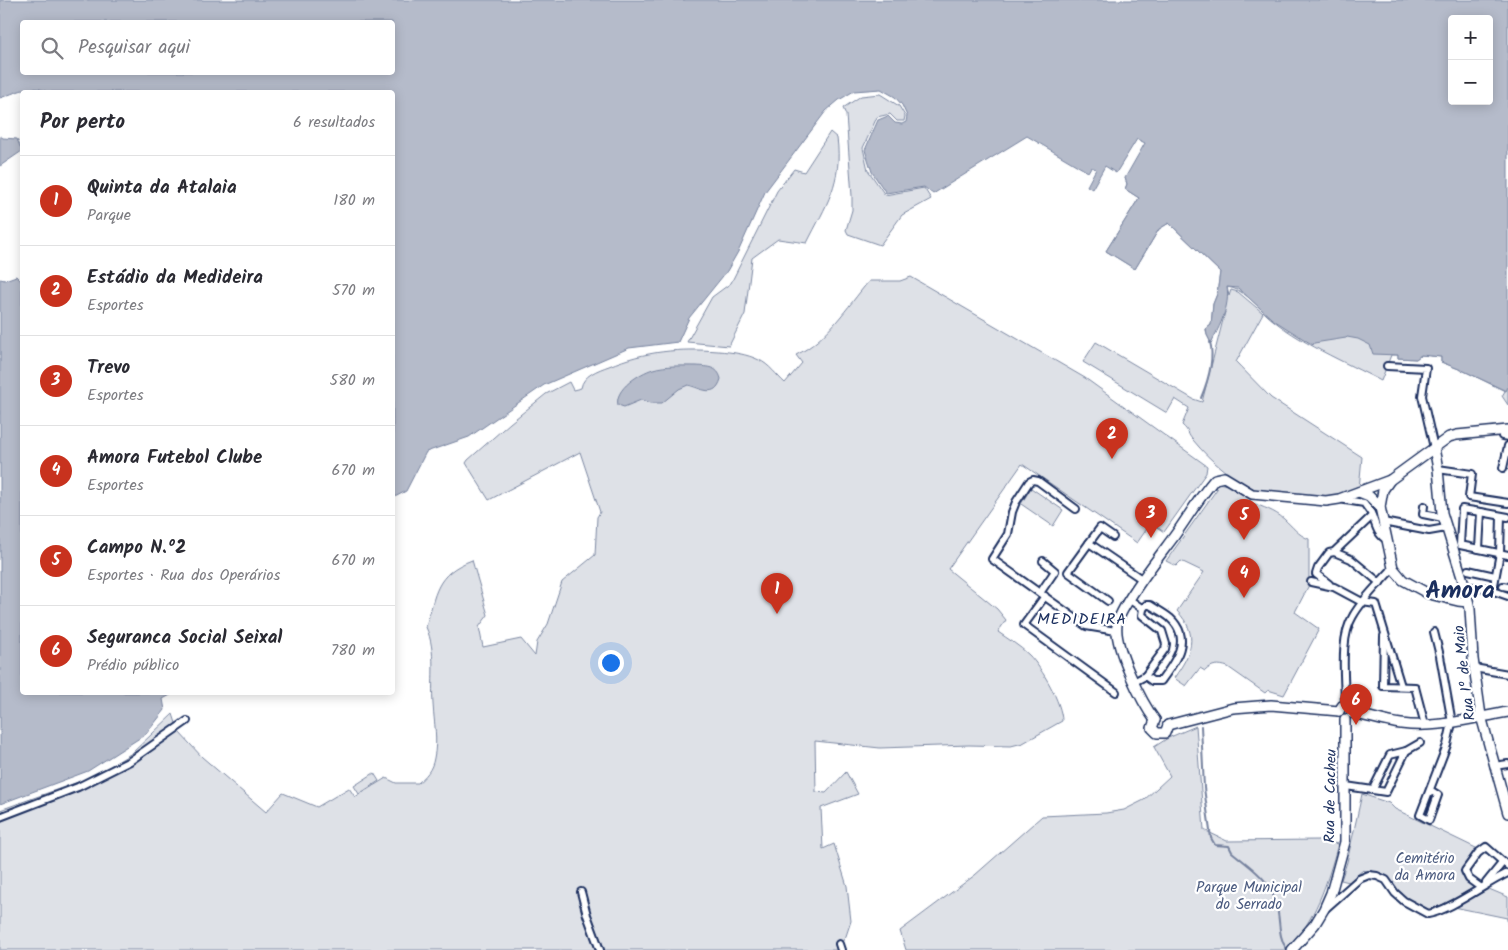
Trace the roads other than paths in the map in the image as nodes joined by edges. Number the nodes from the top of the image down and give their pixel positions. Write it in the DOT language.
graph roads {
  1 [pos="1387,366"];
  2 [pos="1506,432"];
  3 [pos="1508,446"];
  4 [pos="1434,448"];
  5 [pos="1503,468"];
  6 [pos="1438,469"];
  7 [pos="1390,480"];
  8 [pos="1358,492"];
  9 [pos="1339,499"];
  10 [pos="1508,504"];
  11 [pos="1424,506"];
  12 [pos="1380,507"];
  13 [pos="1076,509"];
  14 [pos="1481,512"];
  15 [pos="1372,516"];
  16 [pos="1504,516"];
  17 [pos="1444,518"];
  18 [pos="1383,522"];
  19 [pos="1446,528"];
  20 [pos="1113,537"];
  21 [pos="1387,540"];
  22 [pos="1089,543"];
  23 [pos="1479,549"];
  24 [pos="1334,552"];
  25 [pos="1500,553"];
  26 [pos="1508,555"];
  27 [pos="1043,561"];
  28 [pos="1393,568"];
  29 [pos="1468,570"];
  30 [pos="1495,576"];
  31 [pos="1143,580"];
  32 [pos="1311,582"];
  33 [pos="1380,583"];
  34 [pos="1334,587"];
  35 [pos="1465,587"];
  36 [pos="1493,590"];
  37 [pos="1042,595"];
  38 [pos="1508,596"];
  39 [pos="1130,600"];
  40 [pos="1108,601"];
  41 [pos="1362,602"];
  42 [pos="1468,602"];
  43 [pos="1143,609"];
  44 [pos="1384,630"];
  45 [pos="1116,631"];
  46 [pos="1434,632"];
  47 [pos="1474,668"];
  48 [pos="1508,674"];
  49 [pos="1145,676"];
  50 [pos="1134,682"];
  51 [pos="1401,686"];
  52 [pos="1116,692"];
  53 [pos="1342,708"];
  54 [pos="1508,712"];
  55 [pos="1349,716"];
  56 [pos="1481,716"];
  57 [pos="187,721"];
  58 [pos="1452,723"];
  59 [pos="1425,725"];
  60 [pos="1420,742"];
  61 [pos="1406,751"];
  62 [pos="1508,764"];
  63 [pos="1494,766"];
  64 [pos="1346,786"];
  65 [pos="1373,789"];
  66 [pos="1430,790"];
  67 [pos="1508,813"];
  68 [pos="0,817"];
  69 [pos="1505,864"];
  70 [pos="1508,873"];
  71 [pos="1482,886"];
  72 [pos="581,892"];
  73 [pos="1324,909"];
  74 [pos="600,950"];
  75 [pos="1293,950"];
  1 -- 4 [label="street"];
  2 -- 4 [label="street"];
  3 -- 5 [label="street"];
  4 -- 6 [label="street, Rua 1º de Maio"];
  4 -- 7 [label="street"];
  6 -- 10 [label="street"];
  6 -- 17 [label="street, Rua 1º de Maio"];
  7 -- 8 [label="street"];
  7 -- 12 [label="street"];
  8 -- 9 [label="street"];
  8 -- 12 [label="street"];
  9 -- 15 [label="street"];
  9 -- 31 [label="street"];
  11 -- 17 [label="street"];
  12 -- 18 [label="street"];
  13 -- 37 [label="street"];
  14 -- 16 [label="street"];
  14 -- 23 [label="street"];
  14 -- 23 [label="street"];
  15 -- 21 [label="street"];
  15 -- 24 [label="street"];
  16 -- 25 [label="street"];
  17 -- 19 [label="street, Rua 1º de Maio"];
  18 -- 19 [label="street"];
  18 -- 21 [label="street"];
  19 -- 35 [label="street, Rua 1º de Maio"];
  20 -- 22 [label="street"];
  21 -- 28 [label="street"];
  22 -- 31 [label="street"];
  22 -- 40 [label="street"];
  23 -- 25 [label="street"];
  24 -- 33 [label="street"];
  24 -- 34 [label="street"];
  25 -- 26 [label="street"];
  25 -- 30 [label="street"];
  27 -- 37 [label="street"];
  28 -- 33 [label="street"];
  28 -- 42 [label="street"];
  29 -- 30 [label="street"];
  30 -- 36 [label="street"];
  31 -- 39 [label="street"];
  32 -- 34 [label="street"];
  33 -- 41 [label="street"];
  34 -- 41 [label="street"];
  35 -- 36 [label="street"];
  35 -- 42 [label="street, Rua 1º de Maio"];
  36 -- 38 [label="street"];
  37 -- 45 [label="street"];
  37 -- 52 [label="street"];
  39 -- 43 [label="street"];
  39 -- 45 [label="street"];
  41 -- 44 [label="street"];
  41 -- 53 [label="street"];
  42 -- 47 [label="street, Rua 1º de Maio"];
  43 -- 49 [label="street"];
  43 -- 49 [label="street"];
  44 -- 51 [label="street"];
  44 -- 51 [label="street"];
  45 -- 50 [label="street"];
  46 -- 58 [label="street"];
  47 -- 48 [label="street"];
  47 -- 56 [label="street, Rua 1º de Maio"];
  49 -- 50 [label="street"];
  50 -- 53 [label="street"];
  51 -- 59 [label="street"];
  53 -- 55 [label="street"];
  54 -- 56 [label="street"];
  55 -- 59 [label="street"];
  55 -- 64 [label="street, Rua de Cacheu"];
  56 -- 58 [label="street"];
  56 -- 63 [label="street, Rua 1º de Maio"];
  57 -- 68 [label="street"];
  58 -- 59 [label="street"];
  58 -- 66 [label="street"];
  60 -- 61 [label="street"];
  61 -- 65 [label="street"];
  61 -- 65 [label="street"];
  62 -- 63 [label="street"];
  63 -- 67 [label="street, Rua 1º de Maio"];
  64 -- 65 [label="street"];
  64 -- 73 [label="street, Rua de Cacheu"];
  69 -- 71 [label="street"];
  69 -- 71 [label="street"];
  70 -- 71 [label="street"];
  71 -- 73 [label="street"];
  72 -- 74 [label="street"];
  73 -- 75 [label="street, Rua de Cacheu"];
}
